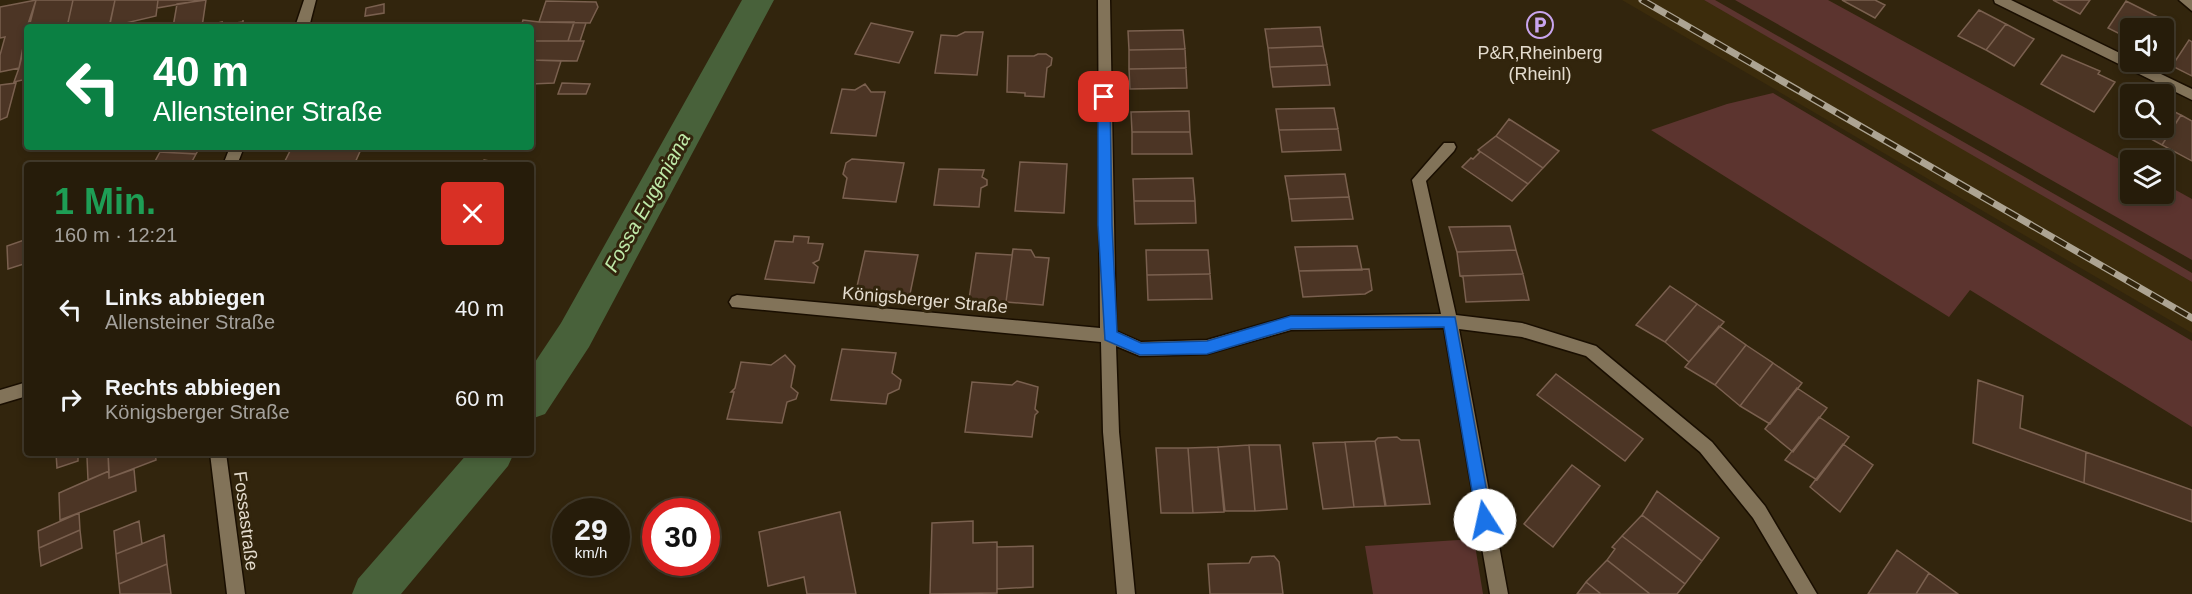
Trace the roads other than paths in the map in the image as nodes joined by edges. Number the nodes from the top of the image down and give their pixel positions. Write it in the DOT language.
graph roads {
  1 [pos="310,0"];
  2 [pos="1104,0"];
  3 [pos="2000,0"];
  4 [pos="2185,0"];
  5 [pos="2192,6"];
  6 [pos="303,24"];
  7 [pos="2192,95"];
  8 [pos="1449,147"];
  9 [pos="737,302"];
  10 [pos="1450,321"];
  11 [pos="1110,336"];
  12 [pos="24,390"];
  13 [pos="0,398"];
  14 [pos="218,456"];
  15 [pos="236,594"];
  16 [pos="1126,594"];
  17 [pos="1499,594"];
  18 [pos="1808,594"];
  1 -- 6 [label="street"];
  2 -- 11 [label="street"];
  3 -- 7 [label="street"];
  4 -- 5 [label="street"];
  8 -- 10 [label="street"];
  9 -- 11 [label="street, Königsberger Straße"];
  10 -- 11 [label="street, Königsberger Straße"];
  10 -- 17 [label="street"];
  10 -- 18 [label="street, Königsberger Straße"];
  11 -- 16 [label="street"];
  12 -- 13 [label="street"];
  14 -- 15 [label="street, Fossastraße"];
}
